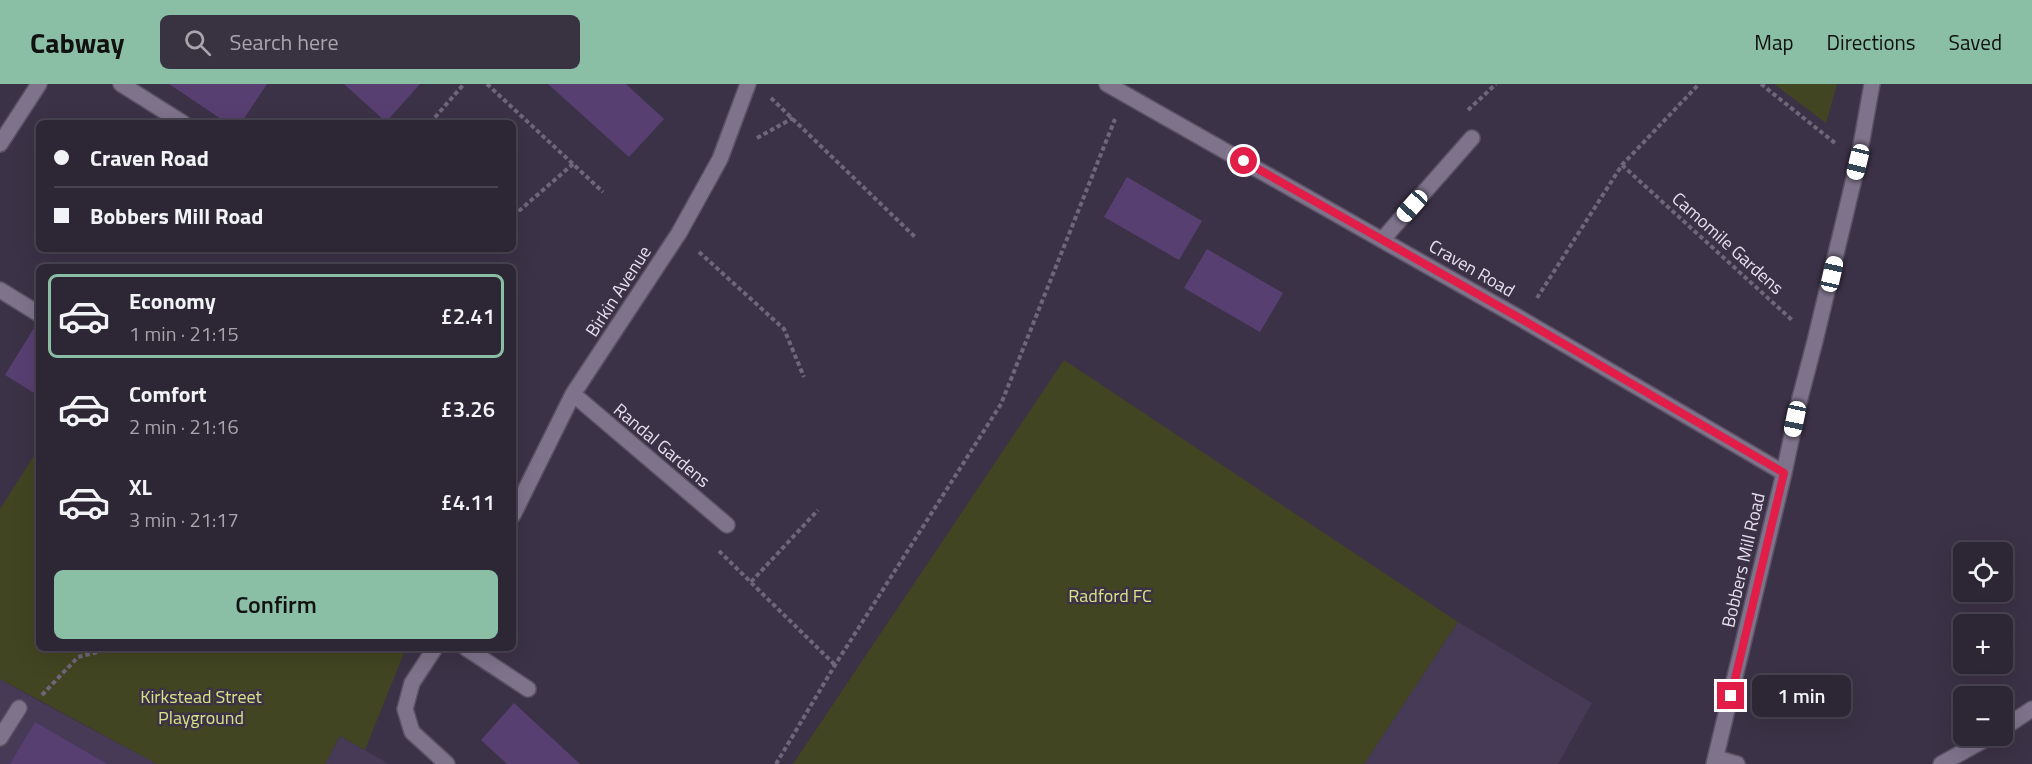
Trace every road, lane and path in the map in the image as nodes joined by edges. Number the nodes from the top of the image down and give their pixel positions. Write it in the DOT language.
graph roads {
  1 [pos="39,84"];
  2 [pos="121,84"];
  3 [pos="464,84"];
  4 [pos="488,84"];
  5 [pos="748,84"];
  6 [pos="1107,84"];
  7 [pos="1496,84"];
  8 [pos="1699,84"];
  9 [pos="1761,84"];
  10 [pos="1872,84"];
  11 [pos="1125,94"];
  12 [pos="770,98"];
  13 [pos="1464,115"];
  14 [pos="178,120"];
  15 [pos="433,120"];
  16 [pos="1472,138"];
  17 [pos="0,144"];
  18 [pos="1858,162"];
  19 [pos="573,164"];
  20 [pos="1622,165"];
  21 [pos="603,192"];
  22 [pos="516,207"];
  23 [pos="678,233"];
  24 [pos="915,237"];
  25 [pos="1382,240"];
  26 [pos="0,290"];
  27 [pos="36,312"];
  28 [pos="1523,320"];
  29 [pos="1815,341"];
  30 [pos="804,377"];
  31 [pos="573,394"];
  32 [pos="1784,473"];
  33 [pos="516,509"];
  34 [pos="818,510"];
  35 [pos="727,525"];
  36 [pos="751,582"];
  37 [pos="101,651"];
  38 [pos="433,651"];
  39 [pos="471,651"];
  40 [pos="836,665"];
  41 [pos="528,689"];
  42 [pos="20,708"];
  43 [pos="2032,709"];
  44 [pos="2013,722"];
  45 [pos="0,738"];
  46 [pos="1973,746"];
  47 [pos="1715,761"];
  48 [pos="447,764"];
  49 [pos="776,764"];
  50 [pos="1737,764"];
  51 [pos="1941,764"];
  1 -- 17 [label="street"];
  2 -- 14 [label="street"];
  3 -- 15 [label="path"];
  4 -- 19 [label="path"];
  5 -- 23 [label="street, Birkin Avenue"];
  6 -- 11 [label="street, Craven Road"];
  7 -- 13 [label="path"];
  8 -- 20 [label="path"];
  9 -- 18 [label="path"];
  10 -- 18 [label="street, Bobbers Mill Road"];
  11 -- 25 [label="street, Craven Road"];
  11 -- 40 [label="path"];
  12 -- 24 [label="path"];
  16 -- 25 [label="street"];
  18 -- 29 [label="street, Bobbers Mill Road"];
  19 -- 21 [label="path"];
  19 -- 22 [label="path"];
  20 -- 28 [label="path"];
  20 -- 29 [label="path, Camomile Gardens"];
  23 -- 30 [label="path"];
  23 -- 31 [label="street, Birkin Avenue"];
  25 -- 28 [label="street, Craven Road"];
  26 -- 27 [label="street"];
  28 -- 32 [label="street, Craven Road"];
  29 -- 32 [label="street, Bobbers Mill Road"];
  31 -- 33 [label="street, Birkin Avenue"];
  31 -- 35 [label="street, Randal Gardens"];
  32 -- 47 [label="street, Bobbers Mill Road"];
  34 -- 36 [label="path"];
  35 -- 36 [label="path"];
  36 -- 40 [label="path"];
  37 -- 42 [label="path"];
  38 -- 48 [label="street"];
  39 -- 41 [label="street"];
  40 -- 49 [label="path"];
  42 -- 45 [label="street"];
  43 -- 44 [label="street"];
  46 -- 51 [label="street"];
  47 -- 50 [label="street"];
}
